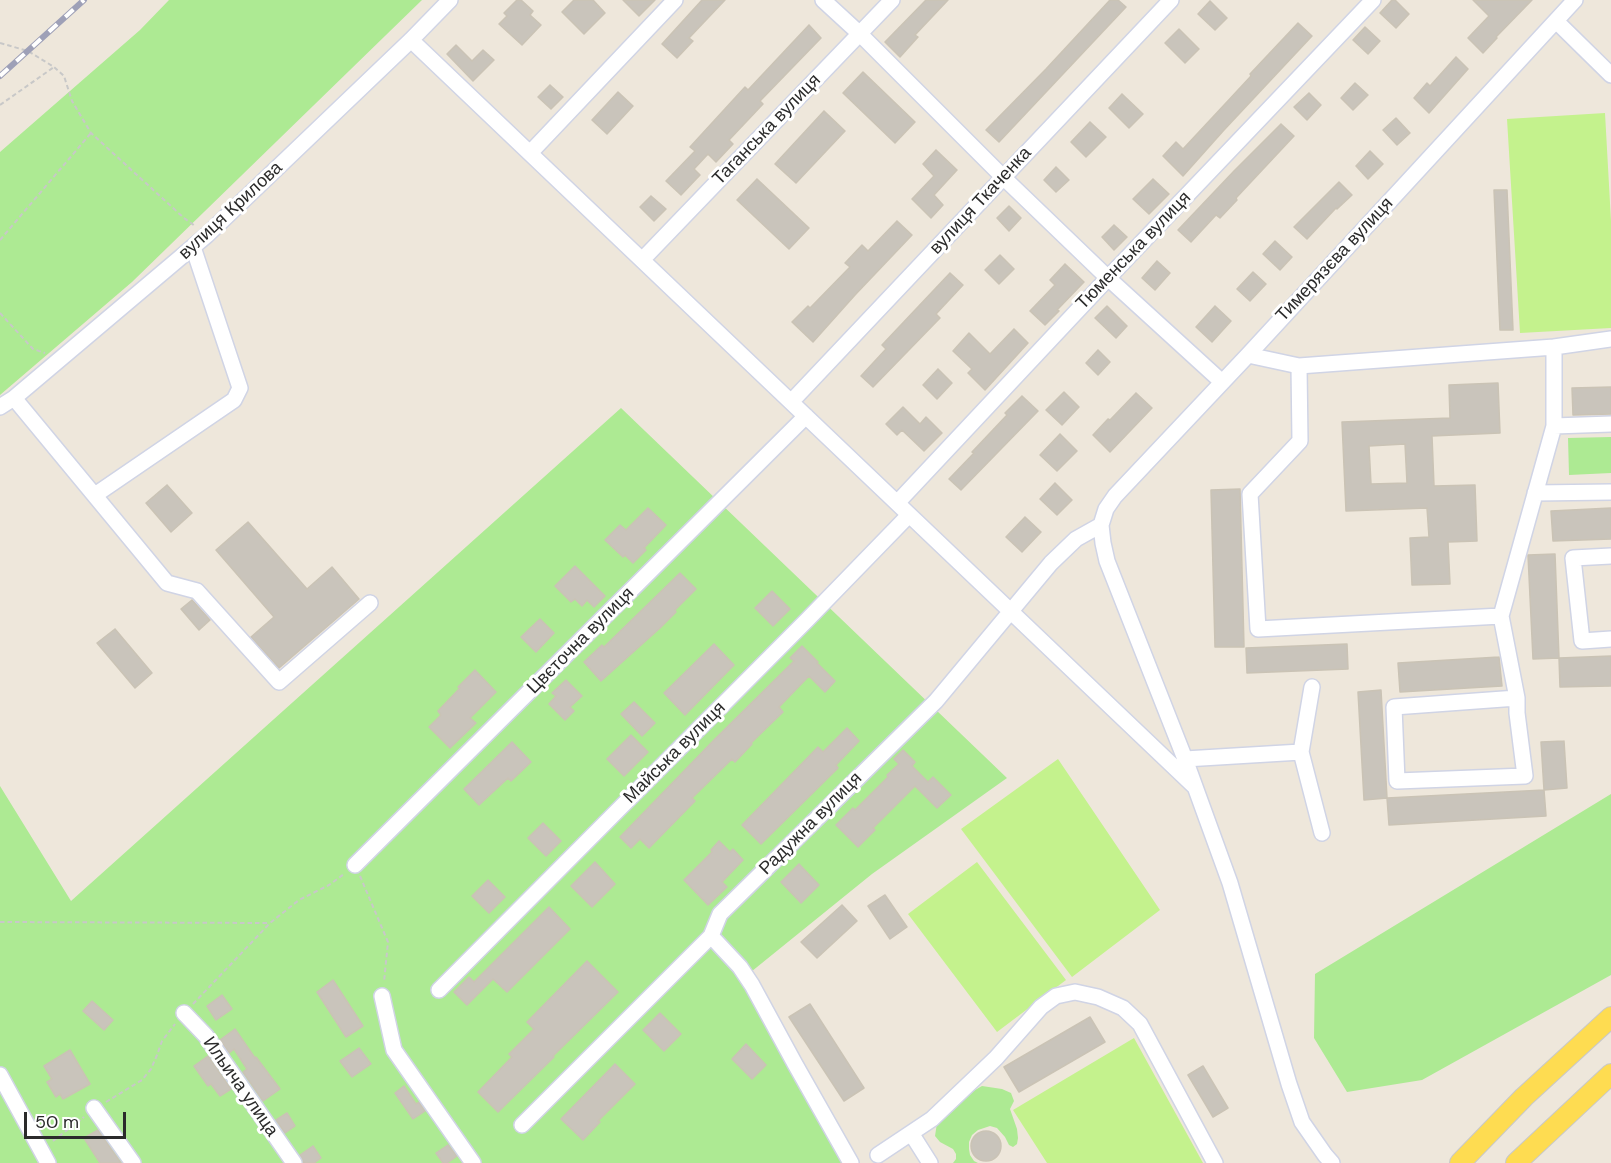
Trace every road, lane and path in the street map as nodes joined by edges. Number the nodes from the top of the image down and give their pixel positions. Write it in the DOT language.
graph roads {
  1 [pos="450,0"];
  2 [pos="675,0"];
  3 [pos="823,0"];
  4 [pos="892,0"];
  5 [pos="1171,0"];
  6 [pos="1373,0"];
  7 [pos="1575,0"];
  8 [pos="1556,21"];
  9 [pos="860,34"];
  10 [pos="411,40"];
  11 [pos="0,43"];
  12 [pos="54,68"];
  13 [pos="1611,75"];
  14 [pos="0,105"];
  15 [pos="92,133"];
  16 [pos="530,153"];
  17 [pos="1003,177"];
  18 [pos="207,235"];
  19 [pos="0,240"];
  20 [pos="194,247"];
  21 [pos="642,260"];
  22 [pos="1108,278"];
  23 [pos="0,313"];
  24 [pos="1611,339"];
  25 [pos="1554,347"];
  26 [pos="1248,355"];
  27 [pos="62,358"];
  28 [pos="1299,366"];
  29 [pos="1222,382"];
  30 [pos="14,398"];
  31 [pos="791,402"];
  32 [pos="0,407"];
  33 [pos="806,416"];
  34 [pos="1611,424"];
  35 [pos="1554,426"];
  36 [pos="1611,492"];
  37 [pos="1535,494"];
  38 [pos="95,495"];
  39 [pos="897,503"];
  40 [pos="909,515"];
  41 [pos="1101,525"];
  42 [pos="1611,556"];
  43 [pos="370,603"];
  44 [pos="1010,611"];
  45 [pos="1501,616"];
  46 [pos="1611,639"];
  47 [pos="1312,687"];
  48 [pos="1517,698"];
  49 [pos="1301,752"];
  50 [pos="1185,759"];
  51 [pos="1196,788"];
  52 [pos="1322,833"];
  53 [pos="356,865"];
  54 [pos="0,922"];
  55 [pos="270,923"];
  56 [pos="711,936"];
  57 [pos="439,990"];
  58 [pos="382,996"];
  59 [pos="184,1013"];
  60 [pos="1611,1017"];
  61 [pos="1611,1074"];
  62 [pos="0,1075"];
  63 [pos="94,1108"];
  64 [pos="522,1125"];
  65 [pos="1550,1130"];
  66 [pos="911,1133"];
  67 [pos="878,1155"];
  68 [pos="45,1157"];
  69 [pos="133,1163"];
  70 [pos="294,1163"];
  71 [pos="473,1163"];
  72 [pos="851,1163"];
  73 [pos="930,1163"];
  74 [pos="1215,1163"];
  75 [pos="1332,1163"];
  76 [pos="1460,1163"];
  77 [pos="1516,1163"];
  78 [pos="1530,1163"];
  1 -- 10 [label="street, вулиця Крилова"];
  2 -- 16 [label="street"];
  3 -- 9 [label="street"];
  4 -- 9 [label="street, Таганська вулиця"];
  5 -- 17 [label="street, вулиця Ткаченка"];
  6 -- 22 [label="street, Тюменська вулиця"];
  7 -- 8 [label="street, Тимерязєва вулиця"];
  8 -- 13 [label="street"];
  8 -- 26 [label="street, Тимерязєва вулиця"];
  9 -- 17 [label="street"];
  9 -- 21 [label="street, Таганська вулиця"];
  10 -- 16 [label="street"];
  10 -- 18 [label="street, вулиця Крилова"];
  11 -- 12 [label="path"];
  12 -- 14 [label="path"];
  12 -- 15 [label="path"];
  15 -- 18 [label="path"];
  15 -- 19 [label="path"];
  16 -- 21 [label="street"];
  17 -- 22 [label="street"];
  17 -- 31 [label="street, вулиця Ткаченка"];
  18 -- 20 [label="street, вулиця Крилова"];
  20 -- 27 [label="street, вулиця Крилова"];
  20 -- 38 [label="street"];
  21 -- 31 [label="street"];
  22 -- 29 [label="street"];
  22 -- 39 [label="street, Тюменська вулиця"];
  23 -- 27 [label="path"];
  24 -- 25 [label="street"];
  25 -- 28 [label="street"];
  25 -- 35 [label="street"];
  26 -- 28 [label="street"];
  26 -- 29 [label="street, Тимерязєва вулиця"];
  27 -- 30 [label="street, вулиця Крилова"];
  28 -- 45 [label="street"];
  29 -- 41 [label="street, Тимерязєва вулиця"];
  30 -- 32 [label="street, вулиця Крилова"];
  30 -- 38 [label="street"];
  31 -- 33 [label="street"];
  33 -- 39 [label="street"];
  33 -- 53 [label="street, Цвєточна вулиця"];
  34 -- 35 [label="street"];
  35 -- 37 [label="street"];
  36 -- 37 [label="street"];
  37 -- 45 [label="street"];
  38 -- 43 [label="street"];
  39 -- 40 [label="street"];
  40 -- 44 [label="street"];
  40 -- 57 [label="street, Майська вулиця"];
  41 -- 44 [label="street, Радужна вулиця"];
  41 -- 50 [label="street"];
  42 -- 46 [label="street"];
  44 -- 51 [label="street"];
  44 -- 56 [label="street, Радужна вулиця"];
  45 -- 48 [label="street"];
  47 -- 49 [label="street"];
  48 -- 48 [label="street"];
  49 -- 50 [label="street"];
  49 -- 52 [label="street"];
  50 -- 51 [label="street"];
  51 -- 75 [label="street"];
  53 -- 55 [label="path"];
  53 -- 58 [label="path"];
  54 -- 55 [label="path"];
  55 -- 59 [label="path"];
  56 -- 64 [label="street, Радужна вулиця"];
  56 -- 72 [label="street"];
  58 -- 71 [label="street"];
  59 -- 63 [label="path"];
  59 -- 70 [label="street, Ильича улица"];
  60 -- 76 [label="main road"];
  61 -- 65 [label="main road"];
  62 -- 68 [label="street"];
  63 -- 68 [label="path"];
  63 -- 69 [label="street"];
  65 -- 77 [label="main road"];
  65 -- 78 [label="main road"];
  66 -- 67 [label="street"];
  66 -- 73 [label="street"];
  66 -- 74 [label="street"];
}
